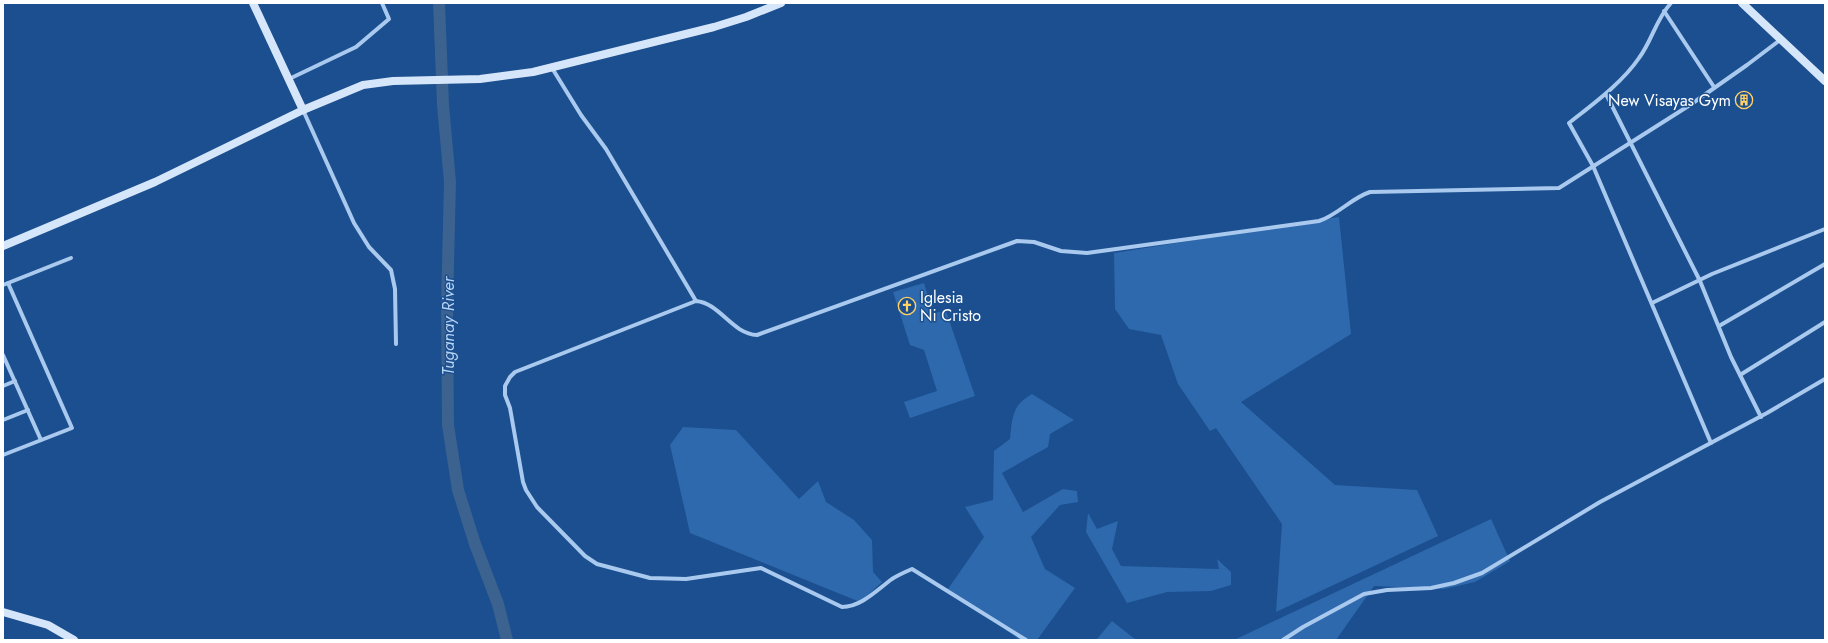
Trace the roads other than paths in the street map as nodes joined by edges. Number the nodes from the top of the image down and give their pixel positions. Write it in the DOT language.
graph roads {
  1 [pos="253,3"];
  2 [pos="382,3"];
  3 [pos="781,3"];
  4 [pos="1671,3"];
  5 [pos="1742,3"];
  6 [pos="1664,11"];
  7 [pos="1780,40"];
  8 [pos="552,68"];
  9 [pos="289,79"];
  10 [pos="1825,81"];
  11 [pos="1714,88"];
  12 [pos="1606,94"];
  13 [pos="303,110"];
  14 [pos="1631,141"];
  15 [pos="1593,166"];
  16 [pos="1825,229"];
  17 [pos="3,246"];
  18 [pos="72,258"];
  19 [pos="1825,264"];
  20 [pos="1700,281"];
  21 [pos="5,284"];
  22 [pos="696,301"];
  23 [pos="1652,303"];
  24 [pos="1825,322"];
  25 [pos="1719,326"];
  26 [pos="396,344"];
  27 [pos="3,355"];
  28 [pos="1740,375"];
  29 [pos="1825,379"];
  30 [pos="15,382"];
  31 [pos="3,386"];
  32 [pos="28,410"];
  33 [pos="1761,417"];
  34 [pos="3,420"];
  35 [pos="40,440"];
  36 [pos="1711,443"];
  37 [pos="3,455"];
  38 [pos="3,612"];
  39 [pos="74,640"];
  40 [pos="1026,640"];
  41 [pos="1282,640"];
  1 -- 9 [label="street"];
  2 -- 9 [label="street"];
  3 -- 8 [label="street"];
  4 -- 6 [label="street"];
  5 -- 7 [label="street"];
  6 -- 11 [label="street"];
  6 -- 12 [label="street"];
  7 -- 10 [label="street"];
  7 -- 11 [label="street"];
  8 -- 13 [label="street"];
  8 -- 22 [label="street"];
  9 -- 13 [label="street"];
  11 -- 14 [label="street"];
  12 -- 14 [label="street"];
  12 -- 15 [label="street"];
  13 -- 17 [label="street"];
  13 -- 26 [label="street"];
  14 -- 15 [label="street"];
  14 -- 20 [label="street"];
  15 -- 22 [label="street"];
  15 -- 23 [label="street"];
  16 -- 20 [label="street"];
  18 -- 21 [label="street"];
  19 -- 25 [label="street"];
  20 -- 23 [label="street"];
  20 -- 25 [label="street"];
  21 -- 35 [label="street"];
  22 -- 40 [label="street"];
  23 -- 36 [label="street"];
  24 -- 28 [label="street"];
  25 -- 28 [label="street"];
  27 -- 30 [label="street"];
  28 -- 33 [label="street"];
  29 -- 33 [label="street"];
  30 -- 31 [label="street"];
  30 -- 32 [label="street"];
  32 -- 34 [label="street"];
  32 -- 35 [label="street"];
  33 -- 36 [label="street"];
  35 -- 37 [label="street"];
  36 -- 41 [label="street"];
  38 -- 39 [label="street"];
}
